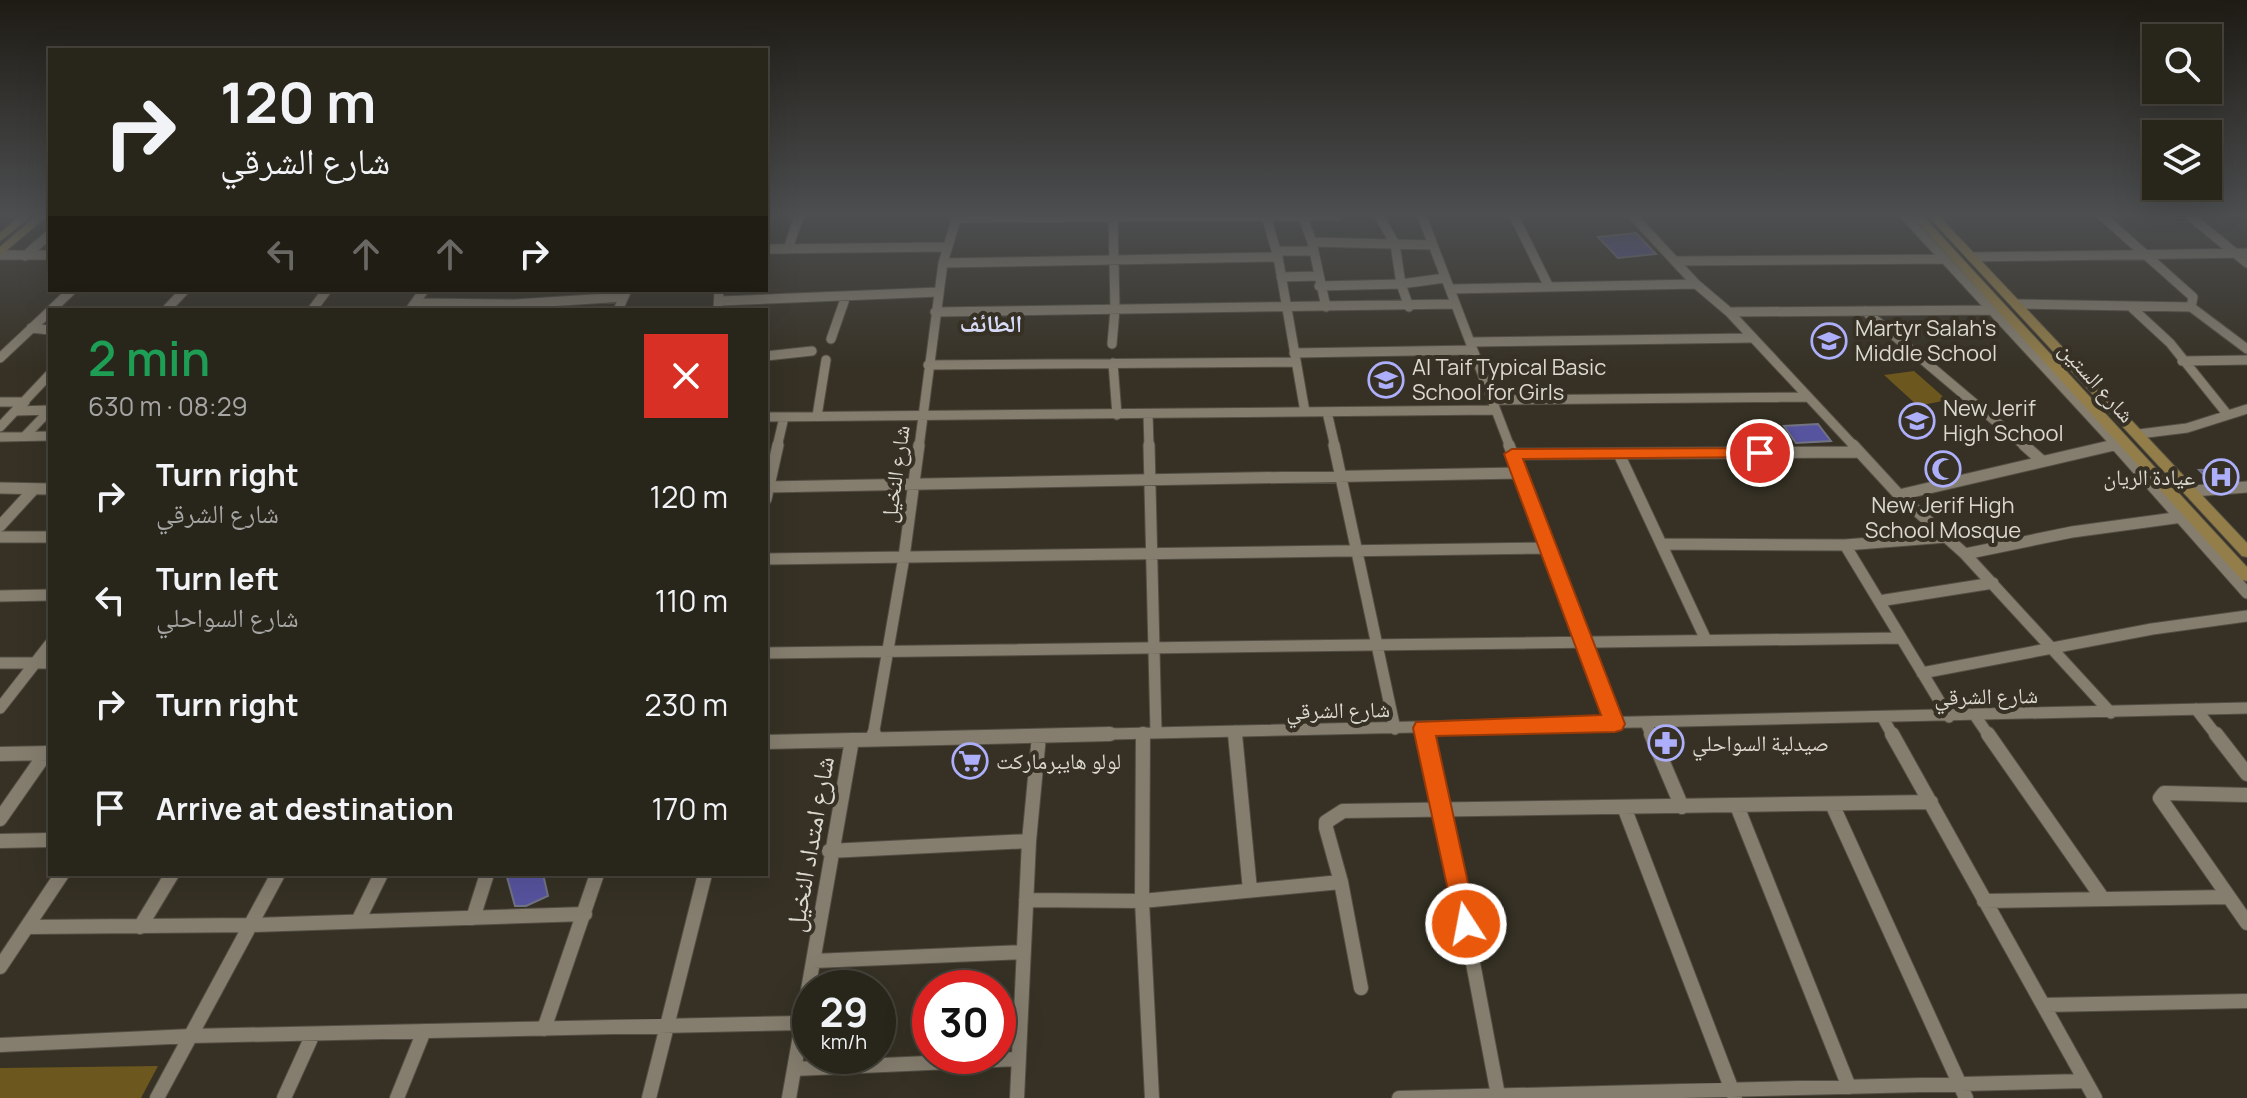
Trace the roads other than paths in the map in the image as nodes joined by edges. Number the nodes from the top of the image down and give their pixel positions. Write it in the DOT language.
graph roads {
  1 [pos="942,267"];
  2 [pos="1114,267"];
  3 [pos="1279,267"];
  4 [pos="1316,267"];
  5 [pos="1398,267"];
  6 [pos="1441,267"];
  7 [pos="1539,267"];
  8 [pos="1681,267"];
  9 [pos="1952,267"];
  10 [pos="1964,267"];
  11 [pos="1982,267"];
  12 [pos="2160,267"];
  13 [pos="1281,277"];
  14 [pos="1445,278"];
  15 [pos="1318,281"];
  16 [pos="1401,284"];
  17 [pos="1696,284"];
  18 [pos="1549,287"];
  19 [pos="1450,289"];
  20 [pos="70,292"];
  21 [pos="183,292"];
  22 [pos="938,292"];
  23 [pos="626,294"];
  24 [pos="846,296"];
  25 [pos="1455,304"];
  26 [pos="2016,304"];
  27 [pos="1286,305"];
  28 [pos="413,306"];
  29 [pos="719,306"];
  30 [pos="2129,306"];
  31 [pos="514,307"];
  32 [pos="1326,307"];
  33 [pos="1409,307"];
  34 [pos="2191,307"];
  35 [pos="52,308"];
  36 [pos="168,308"];
  37 [pos="1115,309"];
  38 [pos="1991,310"];
  39 [pos="1865,311"];
  40 [pos="48,312"];
  41 [pos="935,312"];
  42 [pos="1729,312"];
  43 [pos="31,328"];
  44 [pos="48,330"];
  45 [pos="1750,338"];
  46 [pos="831,339"];
  47 [pos="1112,344"];
  48 [pos="1471,346"];
  49 [pos="2247,349"];
  50 [pos="812,351"];
  51 [pos="768,357"];
  52 [pos="0,358"];
  53 [pos="1295,358"];
  54 [pos="826,360"];
  55 [pos="2247,360"];
  56 [pos="2182,361"];
  57 [pos="1113,363"];
  58 [pos="928,365"];
  59 [pos="48,376"];
  60 [pos="1807,397"];
  61 [pos="0,402"];
  62 [pos="25,402"];
  63 [pos="1493,405"];
  64 [pos="2247,409"];
  65 [pos="48,410"];
  66 [pos="16,411"];
  67 [pos="48,412"];
  68 [pos="1305,412"];
  69 [pos="1327,412"];
  70 [pos="1148,414"];
  71 [pos="2227,414"];
  72 [pos="1117,415"];
  73 [pos="817,416"];
  74 [pos="768,417"];
  75 [pos="784,417"];
  76 [pos="923,417"];
  77 [pos="0,427"];
  78 [pos="2139,434"];
  79 [pos="25,436"];
  80 [pos="48,436"];
  81 [pos="0,437"];
  82 [pos="2115,445"];
  83 [pos="1858,452"];
  84 [pos="1512,454"];
  85 [pos="1619,454"];
  86 [pos="2041,460"];
  87 [pos="1519,473"];
  88 [pos="1341,477"];
  89 [pos="1147,480"];
  90 [pos="913,483"];
  91 [pos="768,487"];
  92 [pos="2247,487"];
  93 [pos="0,488"];
  94 [pos="34,489"];
  95 [pos="48,489"];
  96 [pos="768,491"];
  97 [pos="2193,491"];
  98 [pos="1899,495"];
  99 [pos="2182,517"];
  100 [pos="0,526"];
  101 [pos="0,537"];
  102 [pos="48,537"];
  103 [pos="1946,537"];
  104 [pos="2240,537"];
  105 [pos="1661,544"];
  106 [pos="1845,545"];
  107 [pos="1548,548"];
  108 [pos="1357,551"];
  109 [pos="2247,552"];
  110 [pos="1150,553"];
  111 [pos="1965,554"];
  112 [pos="904,557"];
  113 [pos="768,559"];
  114 [pos="2247,576"];
  115 [pos="1993,583"];
  116 [pos="2247,593"];
  117 [pos="48,595"];
  118 [pos="0,596"];
  119 [pos="1879,601"];
  120 [pos="2247,616"];
  121 [pos="1901,638"];
  122 [pos="1706,640"];
  123 [pos="1583,641"];
  124 [pos="1377,644"];
  125 [pos="48,647"];
  126 [pos="1153,648"];
  127 [pos="2055,649"];
  128 [pos="887,652"];
  129 [pos="768,653"];
  130 [pos="0,663"];
  131 [pos="36,663"];
  132 [pos="48,663"];
  133 [pos="1922,673"];
  134 [pos="0,708"];
  135 [pos="2247,708"];
  136 [pos="2196,709"];
  137 [pos="2111,713"];
  138 [pos="1949,717"];
  139 [pos="1976,717"];
  140 [pos="1883,718"];
  141 [pos="1646,723"];
  142 [pos="1615,724"];
  143 [pos="1423,728"];
  144 [pos="1395,729"];
  145 [pos="1235,731"];
  146 [pos="1150,733"];
  147 [pos="1039,736"];
  148 [pos="873,738"];
  149 [pos="852,740"];
  150 [pos="768,742"];
  151 [pos="48,753"];
  152 [pos="0,754"];
  153 [pos="2247,774"];
  154 [pos="2247,795"];
  155 [pos="1931,802"];
  156 [pos="1832,804"];
  157 [pos="1737,806"];
  158 [pos="1624,807"];
  159 [pos="1682,807"];
  160 [pos="1444,810"];
  161 [pos="0,819"];
  162 [pos="48,840"];
  163 [pos="0,841"];
  164 [pos="1029,841"];
  165 [pos="829,851"];
  166 [pos="61,876"];
  167 [pos="171,876"];
  168 [pos="277,876"];
  169 [pos="380,876"];
  170 [pos="486,876"];
  171 [pos="596,876"];
  172 [pos="704,876"];
  173 [pos="1341,882"];
  174 [pos="1250,890"];
  175 [pos="2228,897"];
  176 [pos="2103,899"];
  177 [pos="1026,900"];
  178 [pos="1142,901"];
  179 [pos="1984,901"];
  180 [pos="585,914"];
  181 [pos="473,918"];
  182 [pos="358,921"];
  183 [pos="2247,923"];
  184 [pos="252,925"];
  185 [pos="28,927"];
  186 [pos="140,927"];
  187 [pos="1022,952"];
  188 [pos="814,961"];
  189 [pos="0,967"];
  190 [pos="812,970"];
  191 [pos="1361,988"];
  192 [pos="2247,1001"];
  193 [pos="2043,1005"];
  194 [pos="792,1023"];
  195 [pos="665,1028"];
  196 [pos="544,1029"];
  197 [pos="424,1031"];
  198 [pos="313,1034"];
  199 [pos="191,1036"];
  200 [pos="0,1045"];
  201 [pos="1018,1059"];
  202 [pos="896,1064"];
  203 [pos="793,1074"];
  204 [pos="2085,1081"];
  205 [pos="1849,1087"];
  206 [pos="1963,1092"];
  207 [pos="1733,1094"];
  208 [pos="1498,1095"];
  209 [pos="1611,1095"];
  210 [pos="157,1098"];
  211 [pos="284,1098"];
  212 [pos="397,1098"];
  213 [pos="649,1098"];
  214 [pos="789,1098"];
  215 [pos="1017,1098"];
  216 [pos="1152,1098"];
  217 [pos="1399,1098"];
  218 [pos="2095,1098"];
  1 -- 22 [label="street, شارع النخيل"];
  2 -- 37 [label="street"];
  3 -- 13 [label="street"];
  4 -- 15 [label="street"];
  5 -- 16 [label="street"];
  6 -- 14 [label="street"];
  7 -- 18 [label="street"];
  8 -- 17 [label="street"];
  9 -- 38 [label="street"];
  10 -- 114 [label="main road, شارع الستين"];
  11 -- 26 [label="main road, شارع الستين"];
  12 -- 34 [label="street"];
  13 -- 15 [label="street"];
  13 -- 27 [label="street"];
  14 -- 16 [label="street"];
  14 -- 19 [label="street"];
  15 -- 16 [label="street"];
  15 -- 32 [label="street"];
  16 -- 33 [label="street"];
  17 -- 18 [label="street"];
  17 -- 42 [label="street"];
  18 -- 19 [label="street"];
  19 -- 25 [label="street"];
  20 -- 35 [label="street"];
  21 -- 36 [label="street"];
  22 -- 24 [label="street"];
  22 -- 41 [label="street, شارع النخيل"];
  23 -- 31 [label="street"];
  24 -- 29 [label="street"];
  24 -- 46 [label="street"];
  25 -- 33 [label="street"];
  25 -- 48 [label="street"];
  26 -- 30 [label="street"];
  26 -- 78 [label="main road, شارع الستين"];
  27 -- 32 [label="street"];
  27 -- 37 [label="street"];
  27 -- 53 [label="street"];
  28 -- 31 [label="street"];
  30 -- 34 [label="street"];
  30 -- 56 [label="street"];
  32 -- 33 [label="street"];
  34 -- 49 [label="street"];
  37 -- 41 [label="street"];
  37 -- 47 [label="street"];
  38 -- 39 [label="street"];
  38 -- 82 [label="street"];
  39 -- 42 [label="street"];
  39 -- 86 [label="street"];
  40 -- 43 [label="street"];
  41 -- 58 [label="street, شارع النخيل"];
  42 -- 45 [label="street"];
  43 -- 44 [label="street"];
  43 -- 52 [label="street"];
  45 -- 48 [label="street"];
  45 -- 60 [label="street"];
  48 -- 53 [label="street"];
  48 -- 63 [label="street"];
  50 -- 51 [label="street"];
  53 -- 57 [label="street"];
  53 -- 68 [label="street"];
  54 -- 73 [label="street"];
  55 -- 56 [label="street"];
  56 -- 71 [label="street"];
  57 -- 58 [label="street"];
  57 -- 72 [label="street"];
  58 -- 76 [label="street, شارع النخيل"];
  59 -- 62 [label="street"];
  60 -- 63 [label="street"];
  60 -- 83 [label="street"];
  61 -- 62 [label="street"];
  62 -- 66 [label="street"];
  63 -- 69 [label="street"];
  63 -- 84 [label="street"];
  64 -- 71 [label="street"];
  65 -- 66 [label="street"];
  66 -- 77 [label="street"];
  67 -- 79 [label="street"];
  68 -- 69 [label="street"];
  68 -- 70 [label="street"];
  69 -- 88 [label="street"];
  70 -- 72 [label="street"];
  70 -- 89 [label="street"];
  71 -- 78 [label="street"];
  72 -- 76 [label="street"];
  73 -- 75 [label="street"];
  73 -- 76 [label="street"];
  74 -- 75 [label="street"];
  75 -- 91 [label="street"];
  76 -- 90 [label="street, شارع النخيل"];
  78 -- 97 [label="main road, شارع الستين"];
  79 -- 80 [label="street"];
  79 -- 81 [label="street"];
  82 -- 86 [label="street"];
  82 -- 99 [label="street"];
  83 -- 85 [label="street"];
  83 -- 98 [label="street"];
  84 -- 85 [label="street"];
  84 -- 87 [label="street"];
  85 -- 105 [label="street"];
  86 -- 98 [label="street"];
  87 -- 88 [label="street"];
  87 -- 107 [label="street"];
  88 -- 89 [label="street"];
  88 -- 108 [label="street"];
  89 -- 90 [label="street"];
  89 -- 110 [label="street"];
  90 -- 96 [label="street"];
  90 -- 112 [label="street, شارع النخيل"];
  92 -- 97 [label="street"];
  93 -- 94 [label="street"];
  94 -- 95 [label="street"];
  94 -- 100 [label="street"];
  97 -- 104 [label="main road, شارع الستين"];
  98 -- 103 [label="street"];
  99 -- 111 [label="street"];
  99 -- 116 [label="street"];
  101 -- 102 [label="street"];
  103 -- 106 [label="street"];
  103 -- 111 [label="street"];
  104 -- 109 [label="main road, شارع الستين"];
  105 -- 106 [label="street"];
  105 -- 122 [label="street"];
  106 -- 119 [label="street"];
  107 -- 108 [label="street"];
  107 -- 123 [label="street"];
  108 -- 110 [label="street"];
  108 -- 124 [label="street"];
  110 -- 112 [label="street"];
  110 -- 126 [label="street"];
  111 -- 115 [label="street"];
  112 -- 113 [label="street"];
  112 -- 128 [label="street, شارع النخيل"];
  115 -- 119 [label="street"];
  115 -- 127 [label="street"];
  117 -- 118 [label="street"];
  119 -- 121 [label="street"];
  120 -- 127 [label="street"];
  121 -- 122 [label="street"];
  121 -- 133 [label="street"];
  122 -- 123 [label="street"];
  123 -- 124 [label="street"];
  123 -- 142 [label="street"];
  124 -- 126 [label="street"];
  124 -- 144 [label="street"];
  125 -- 131 [label="street"];
  126 -- 128 [label="street"];
  126 -- 146 [label="street"];
  127 -- 133 [label="street"];
  127 -- 137 [label="street"];
  128 -- 129 [label="street"];
  128 -- 148 [label="street, شارع النخيل"];
  130 -- 131 [label="street"];
  131 -- 132 [label="street"];
  131 -- 134 [label="street"];
  133 -- 138 [label="street"];
  135 -- 136 [label="street, شارع الشرقي"];
  136 -- 137 [label="street, شارع الشرقي"];
  136 -- 153 [label="street"];
  137 -- 139 [label="street, شارع الشرقي"];
  138 -- 139 [label="street, شارع الشرقي"];
  138 -- 140 [label="street, شارع الشرقي"];
  139 -- 176 [label="street"];
  140 -- 141 [label="street, شارع الشرقي"];
  140 -- 155 [label="street"];
  141 -- 142 [label="street, شارع الشرقي"];
  141 -- 159 [label="street"];
  142 -- 143 [label="street, شارع الشرقي"];
  143 -- 144 [label="street, شارع الشرقي"];
  143 -- 160 [label="street"];
  144 -- 145 [label="street, شارع الشرقي"];
  145 -- 146 [label="street, شارع الشرقي"];
  145 -- 174 [label="street"];
  146 -- 147 [label="street, شارع الشرقي"];
  146 -- 178 [label="street"];
  147 -- 148 [label="street, شارع الشرقي"];
  147 -- 164 [label="street"];
  148 -- 149 [label="street, شارع الشرقي"];
  149 -- 150 [label="street, شارع الشرقي"];
  149 -- 165 [label="street, شارع امتداد النخيل"];
  151 -- 152 [label="street"];
  151 -- 161 [label="street"];
  154 -- 175 [label="street"];
  155 -- 156 [label="street"];
  155 -- 179 [label="street"];
  156 -- 157 [label="street"];
  156 -- 206 [label="street"];
  157 -- 159 [label="street"];
  157 -- 205 [label="street"];
  158 -- 159 [label="street"];
  158 -- 160 [label="street"];
  158 -- 207 [label="street"];
  160 -- 173 [label="street"];
  160 -- 208 [label="street"];
  162 -- 163 [label="street"];
  164 -- 165 [label="street"];
  164 -- 177 [label="street"];
  165 -- 188 [label="street, شارع امتداد النخيل"];
  166 -- 185 [label="street"];
  167 -- 186 [label="street"];
  168 -- 184 [label="street"];
  169 -- 182 [label="street"];
  170 -- 181 [label="street"];
  171 -- 180 [label="street"];
  172 -- 195 [label="street"];
  173 -- 174 [label="street"];
  173 -- 191 [label="street"];
  174 -- 178 [label="street"];
  175 -- 176 [label="street"];
  175 -- 183 [label="street"];
  176 -- 179 [label="street"];
  177 -- 178 [label="street"];
  177 -- 187 [label="street"];
  178 -- 216 [label="street"];
  179 -- 193 [label="street"];
  180 -- 181 [label="street"];
  180 -- 196 [label="street"];
  181 -- 182 [label="street"];
  182 -- 184 [label="street"];
  184 -- 186 [label="street"];
  184 -- 199 [label="street"];
  185 -- 186 [label="street"];
  185 -- 189 [label="street"];
  187 -- 188 [label="street"];
  187 -- 201 [label="street"];
  188 -- 190 [label="street, شارع امتداد النخيل"];
  192 -- 193 [label="street"];
  193 -- 204 [label="street"];
  194 -- 195 [label="street"];
  195 -- 196 [label="street"];
  195 -- 213 [label="street"];
  196 -- 197 [label="street"];
  197 -- 198 [label="street"];
  197 -- 212 [label="street"];
  198 -- 199 [label="street"];
  198 -- 211 [label="street"];
  199 -- 200 [label="street"];
  199 -- 210 [label="street"];
  201 -- 202 [label="street"];
  201 -- 215 [label="street"];
  203 -- 214 [label="street, شارع امتداد النخيل"];
  204 -- 206 [label="street"];
  204 -- 218 [label="street"];
  205 -- 206 [label="street"];
  205 -- 207 [label="street"];
  207 -- 209 [label="street"];
  208 -- 209 [label="street"];
  208 -- 217 [label="street"];
}
